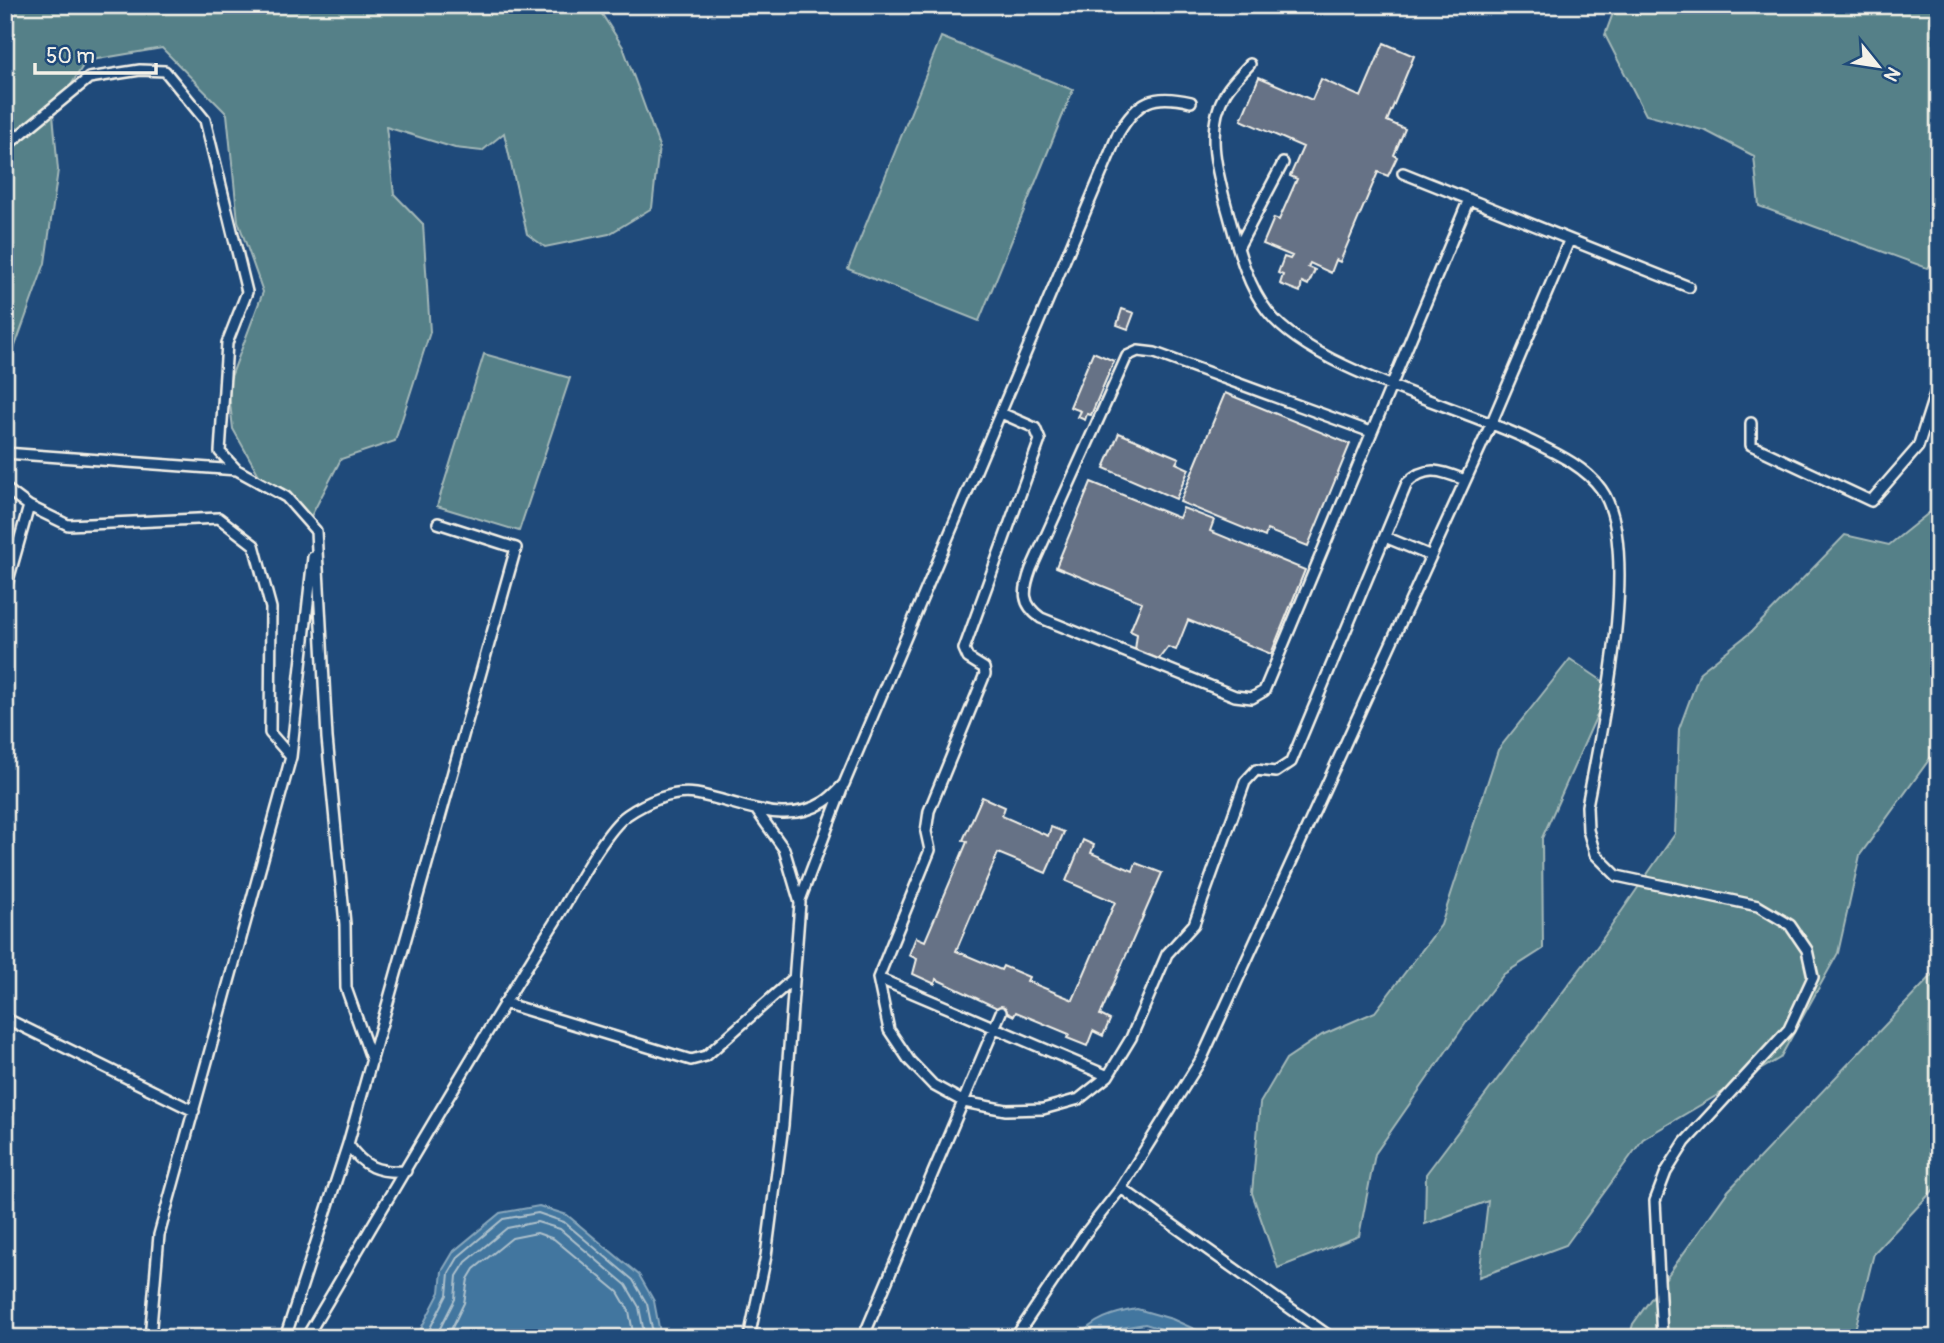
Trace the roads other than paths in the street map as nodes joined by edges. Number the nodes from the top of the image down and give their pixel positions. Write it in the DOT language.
graph roads {
  1 [pos="1250,64"];
  2 [pos="1191,102"];
  3 [pos="5,147"];
  4 [pos="1283,163"];
  5 [pos="1404,173"];
  6 [pos="1469,199"];
  7 [pos="1569,241"];
  8 [pos="1238,248"];
  9 [pos="1689,287"];
  10 [pos="1939,381"];
  11 [pos="1391,384"];
  12 [pos="1001,413"];
  13 [pos="1492,422"];
  14 [pos="1751,423"];
  15 [pos="1371,432"];
  16 [pos="5,453"];
  17 [pos="237,471"];
  18 [pos="1465,480"];
  19 [pos="5,488"];
  20 [pos="29,506"];
  21 [pos="438,523"];
  22 [pos="316,531"];
  23 [pos="1385,537"];
  24 [pos="1431,556"];
  25 [pos="5,591"];
  26 [pos="291,757"];
  27 [pos="844,784"];
  28 [pos="757,811"];
  29 [pos="800,903"];
  30 [pos="794,978"];
  31 [pos="878,978"];
  32 [pos="504,1003"];
  33 [pos="1001,1012"];
  34 [pos="5,1018"];
  35 [pos="995,1027"];
  36 [pos="372,1061"];
  37 [pos="1108,1076"];
  38 [pos="964,1102"];
  39 [pos="194,1111"];
  40 [pos="348,1144"];
  41 [pos="405,1171"];
  42 [pos="1121,1188"];
  43 [pos="150,1338"];
  44 [pos="285,1338"];
  45 [pos="306,1338"];
  46 [pos="749,1338"];
  47 [pos="863,1338"];
  48 [pos="1015,1338"];
  49 [pos="1332,1338"];
  50 [pos="1662,1338"];
  1 -- 8 [label="lane"];
  2 -- 12 [label="lane"];
  3 -- 17 [label="lane"];
  4 -- 8 [label="lane"];
  5 -- 6 [label="lane"];
  6 -- 7 [label="lane"];
  6 -- 11 [label="lane"];
  7 -- 9 [label="lane"];
  7 -- 13 [label="lane"];
  8 -- 11 [label="lane"];
  10 -- 14 [label="lane"];
  11 -- 13 [label="lane"];
  11 -- 15 [label="lane"];
  12 -- 27 [label="lane"];
  12 -- 31 [label="lane"];
  13 -- 18 [label="lane"];
  13 -- 50 [label="lane"];
  15 -- 15 [label="lane"];
  16 -- 17 [label="lane"];
  17 -- 22 [label="lane"];
  18 -- 23 [label="lane"];
  18 -- 24 [label="lane"];
  19 -- 20 [label="lane"];
  20 -- 25 [label="lane"];
  20 -- 26 [label="lane"];
  21 -- 36 [label="lane"];
  22 -- 26 [label="lane"];
  22 -- 36 [label="lane"];
  23 -- 24 [label="lane"];
  23 -- 37 [label="lane"];
  24 -- 42 [label="lane"];
  26 -- 39 [label="lane"];
  27 -- 28 [label="lane"];
  27 -- 29 [label="lane"];
  28 -- 29 [label="lane"];
  28 -- 32 [label="lane"];
  29 -- 30 [label="lane"];
  30 -- 32 [label="lane"];
  30 -- 46 [label="lane"];
  31 -- 35 [label="lane"];
  31 -- 38 [label="lane"];
  32 -- 41 [label="lane"];
  33 -- 35 [label="lane"];
  34 -- 39 [label="lane"];
  35 -- 37 [label="lane"];
  35 -- 38 [label="lane"];
  36 -- 40 [label="lane"];
  37 -- 38 [label="lane"];
  38 -- 47 [label="lane"];
  39 -- 43 [label="lane"];
  40 -- 41 [label="lane"];
  40 -- 44 [label="lane"];
  41 -- 45 [label="lane"];
  42 -- 48 [label="lane"];
  42 -- 49 [label="lane"];
}
